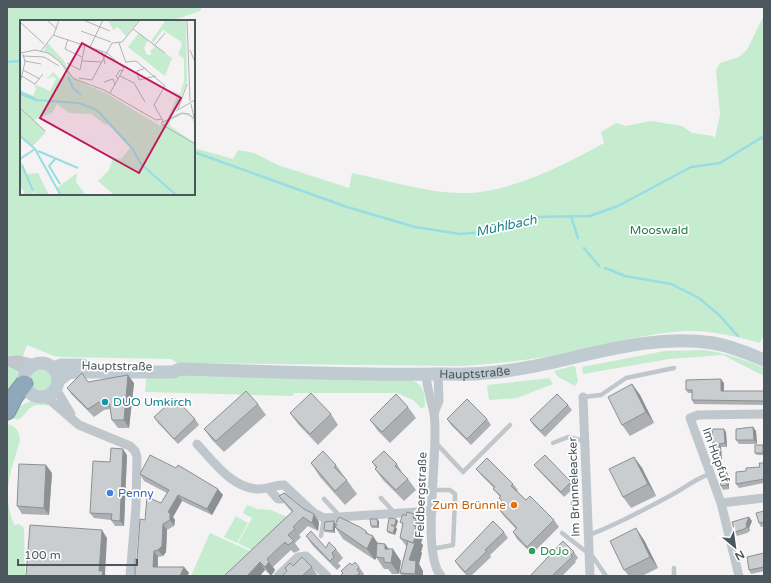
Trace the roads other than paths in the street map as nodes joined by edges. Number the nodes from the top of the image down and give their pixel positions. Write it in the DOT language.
graph roads {
  1 [pos="764,360"];
  2 [pos="7,361"];
  3 [pos="35,364"];
  4 [pos="674,368"];
  5 [pos="180,369"];
  6 [pos="432,374"];
  7 [pos="56,379"];
  8 [pos="31,387"];
  9 [pos="583,397"];
  10 [pos="8,409"];
  11 [pos="764,414"];
  12 [pos="75,420"];
  13 [pos="510,425"];
  14 [pos="585,441"];
  15 [pos="435,442"];
  16 [pos="553,443"];
  17 [pos="197,444"];
  18 [pos="710,474"];
  19 [pos="433,490"];
  20 [pos="381,498"];
  21 [pos="764,498"];
  22 [pos="324,499"];
  23 [pos="721,503"];
  24 [pos="432,511"];
  25 [pos="392,514"];
  26 [pos="324,518"];
  27 [pos="337,519"];
  28 [pos="562,533"];
  29 [pos="588,535"];
  30 [pos="321,536"];
  31 [pos="432,549"];
  32 [pos="589,553"];
  33 [pos="674,568"];
  34 [pos="439,575"];
  35 [pos="130,576"];
  36 [pos="278,576"];
  37 [pos="328,576"];
  38 [pos="590,576"];
  39 [pos="606,576"];
  40 [pos="674,576"];
  41 [pos="739,576"];
  1 -- 6 [label="street, Hauptstraße"];
  2 -- 3 [label="street"];
  2 -- 8 [label="street"];
  3 -- 7 [label="street, Hauptstraße"];
  3 -- 8 [label="street"];
  4 -- 9 [label="lane"];
  5 -- 6 [label="street, Hauptstraße"];
  5 -- 7 [label="street, Hauptstraße"];
  5 -- 7 [label="street, Hauptstraße"];
  6 -- 15 [label="street, Feldbergstraße"];
  7 -- 8 [label="street, Hauptstraße"];
  7 -- 12 [label="street"];
  8 -- 10 [label="highway"];
  8 -- 12 [label="street"];
  9 -- 14 [label="street, Im Brünneleacker"];
  11 -- 18 [label="street, Im Hupfuf"];
  12 -- 35 [label="street"];
  13 -- 15 [label="lane"];
  14 -- 16 [label="lane"];
  14 -- 29 [label="street, Im Brünneleacker"];
  15 -- 19 [label="street, Feldbergstraße"];
  17 -- 26 [label="street"];
  18 -- 23 [label="street, Im Hupfuf"];
  18 -- 29 [label="lane"];
  19 -- 24 [label="street, Feldbergstraße"];
  19 -- 31 [label="lane"];
  20 -- 25 [label="lane"];
  21 -- 23 [label="street"];
  22 -- 27 [label="lane"];
  23 -- 41 [label="street, Im Hupfuf"];
  24 -- 25 [label="street"];
  24 -- 31 [label="street, Feldbergstraße"];
  25 -- 27 [label="street"];
  26 -- 27 [label="street"];
  26 -- 30 [label="lane"];
  28 -- 32 [label="lane"];
  29 -- 32 [label="street, Im Brünneleacker"];
  31 -- 34 [label="street, Feldbergstraße"];
  32 -- 38 [label="street, Im Brünneleacker"];
  32 -- 39 [label="lane"];
  33 -- 40 [label="lane"];
  36 -- 37 [label="street"];
}
